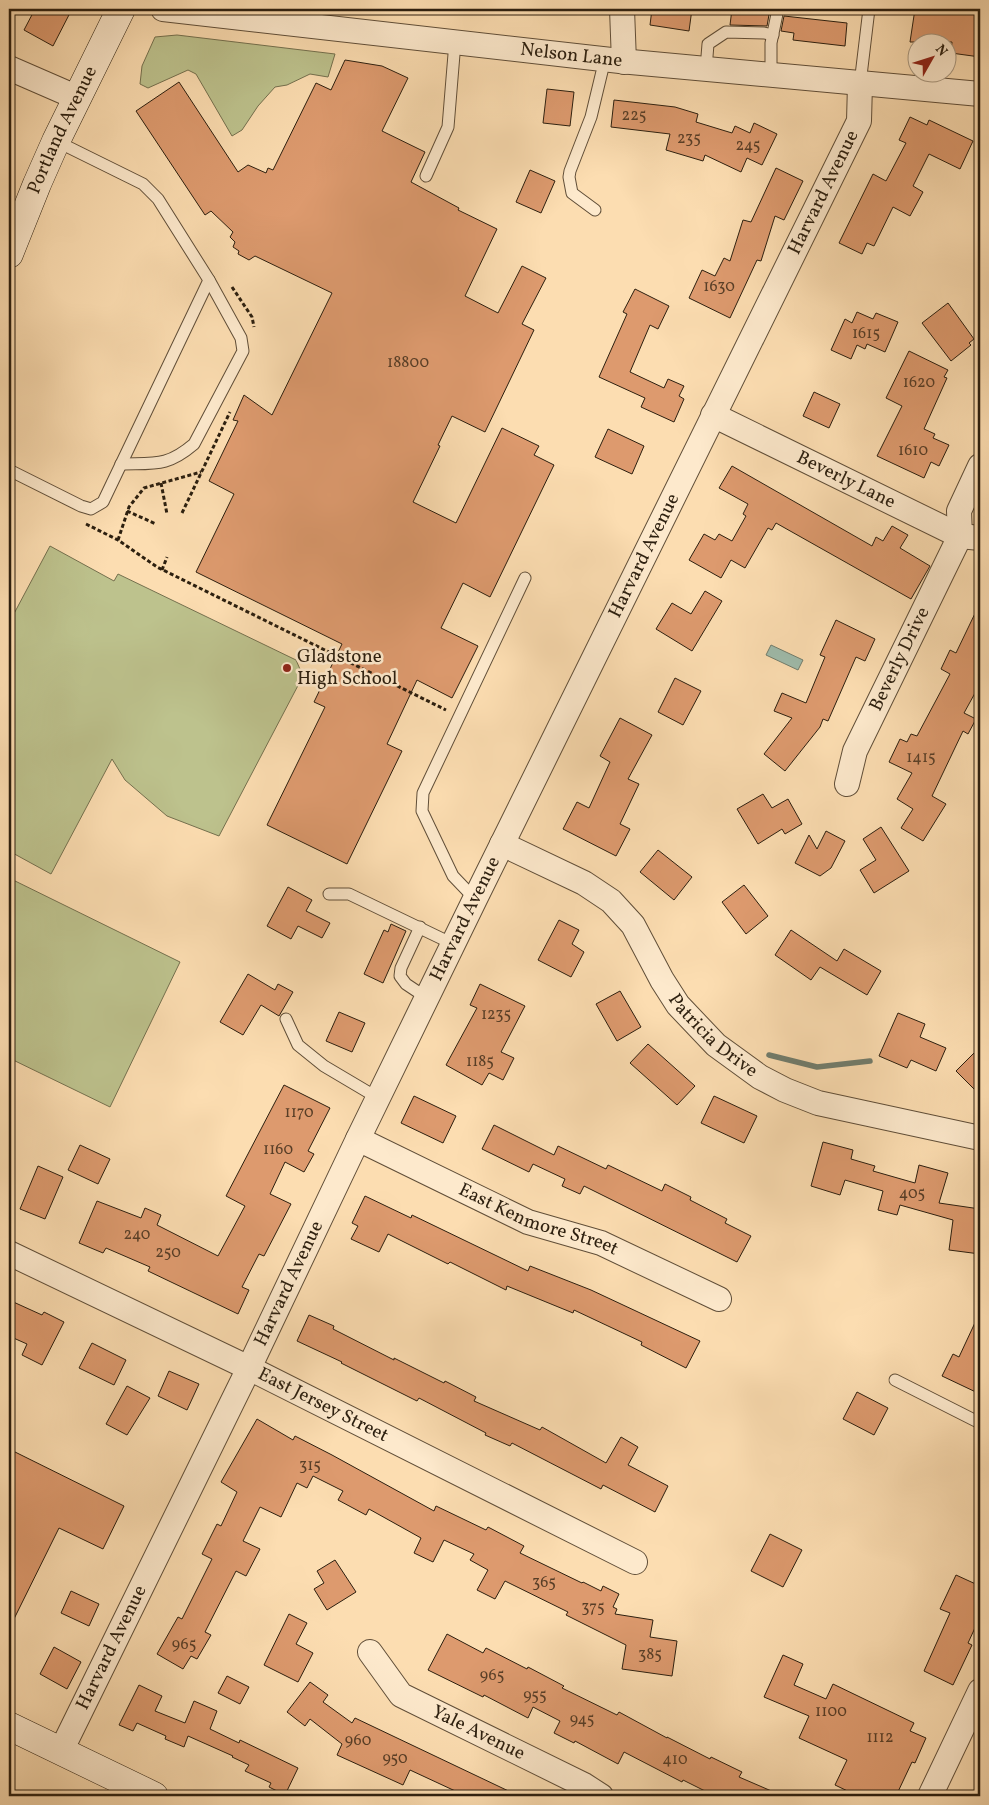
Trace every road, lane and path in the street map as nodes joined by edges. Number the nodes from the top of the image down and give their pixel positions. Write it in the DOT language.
graph roads {
  1 [pos="121,9"];
  2 [pos="163,9"];
  3 [pos="622,9"];
  4 [pos="778,9"];
  5 [pos="869,9"];
  6 [pos="773,35"];
  7 [pos="455,42"];
  8 [pos="614,61"];
  9 [pos="9,68"];
  10 [pos="706,69"];
  11 [pos="771,75"];
  12 [pos="860,84"];
  13 [pos="980,94"];
  14 [pos="78,98"];
  15 [pos="56,142"];
  16 [pos="426,176"];
  17 [pos="595,210"];
  18 [pos="9,254"];
  19 [pos="209,280"];
  20 [pos="713,415"];
  21 [pos="121,464"];
  22 [pos="980,466"];
  23 [pos="9,470"];
  24 [pos="202,471"];
  25 [pos="161,483"];
  26 [pos="127,511"];
  27 [pos="167,514"];
  28 [pos="84,524"];
  29 [pos="156,524"];
  30 [pos="970,537"];
  31 [pos="118,540"];
  32 [pos="167,557"];
  33 [pos="162,570"];
  34 [pos="525,578"];
  35 [pos="459,716"];
  36 [pos="847,784"];
  37 [pos="502,844"];
  38 [pos="329,894"];
  39 [pos="475,900"];
  40 [pos="420,927"];
  41 [pos="454,944"];
  42 [pos="427,998"];
  43 [pos="286,1019"];
  44 [pos="378,1098"];
  45 [pos="980,1138"];
  46 [pos="358,1139"];
  47 [pos="9,1253"];
  48 [pos="719,1299"];
  49 [pos="249,1368"];
  50 [pos="895,1380"];
  51 [pos="980,1423"];
  52 [pos="635,1562"];
  53 [pos="370,1652"];
  54 [pos="980,1691"];
  55 [pos="9,1726"];
  56 [pos="61,1752"];
  57 [pos="154,1796"];
  58 [pos="602,1796"];
  59 [pos="930,1796"];
  1 -- 14 [label="street, Portland Avenue"];
  2 -- 7 [label="street, Nelson Lane"];
  3 -- 8 [label="street"];
  4 -- 6 [label="lane"];
  5 -- 12 [label="lane"];
  6 -- 10 [label="lane"];
  6 -- 11 [label="lane"];
  7 -- 8 [label="street, Nelson Lane"];
  7 -- 16 [label="lane"];
  8 -- 10 [label="street, Nelson Lane"];
  8 -- 17 [label="lane"];
  9 -- 14 [label="street"];
  10 -- 11 [label="street, Nelson Lane"];
  11 -- 12 [label="street, Nelson Lane"];
  12 -- 13 [label="street, Nelson Lane"];
  12 -- 20 [label="street, Harvard Avenue"];
  14 -- 15 [label="street, Portland Avenue"];
  15 -- 18 [label="street, Portland Avenue"];
  15 -- 19 [label="lane"];
  19 -- 21 [label="lane"];
  19 -- 21 [label="lane"];
  20 -- 30 [label="street, Beverly Lane"];
  20 -- 37 [label="street, Harvard Avenue"];
  21 -- 23 [label="lane"];
  22 -- 30 [label="street"];
  24 -- 25 [label="path"];
  25 -- 26 [label="path"];
  25 -- 27 [label="path"];
  26 -- 29 [label="path"];
  26 -- 31 [label="path"];
  28 -- 31 [label="path"];
  30 -- 36 [label="street, Beverly Drive"];
  31 -- 33 [label="path"];
  32 -- 33 [label="path"];
  33 -- 35 [label="path"];
  34 -- 35 [label="lane"];
  35 -- 39 [label="lane"];
  37 -- 39 [label="street, Harvard Avenue"];
  37 -- 45 [label="street, Patricia Drive"];
  38 -- 40 [label="lane"];
  39 -- 41 [label="street, Harvard Avenue"];
  40 -- 41 [label="lane"];
  40 -- 42 [label="lane"];
  41 -- 42 [label="street, Harvard Avenue"];
  42 -- 44 [label="street, Harvard Avenue"];
  43 -- 44 [label="lane"];
  44 -- 46 [label="street, Harvard Avenue"];
  46 -- 48 [label="street, East Kenmore Street"];
  46 -- 49 [label="street, Harvard Avenue"];
  47 -- 49 [label="street, East Jersey Street"];
  49 -- 52 [label="street, East Jersey Street"];
  49 -- 56 [label="street, Harvard Avenue"];
  50 -- 51 [label="lane"];
  53 -- 58 [label="street, Yale Avenue"];
  54 -- 59 [label="street"];
  55 -- 56 [label="street"];
  56 -- 57 [label="street"];
}
